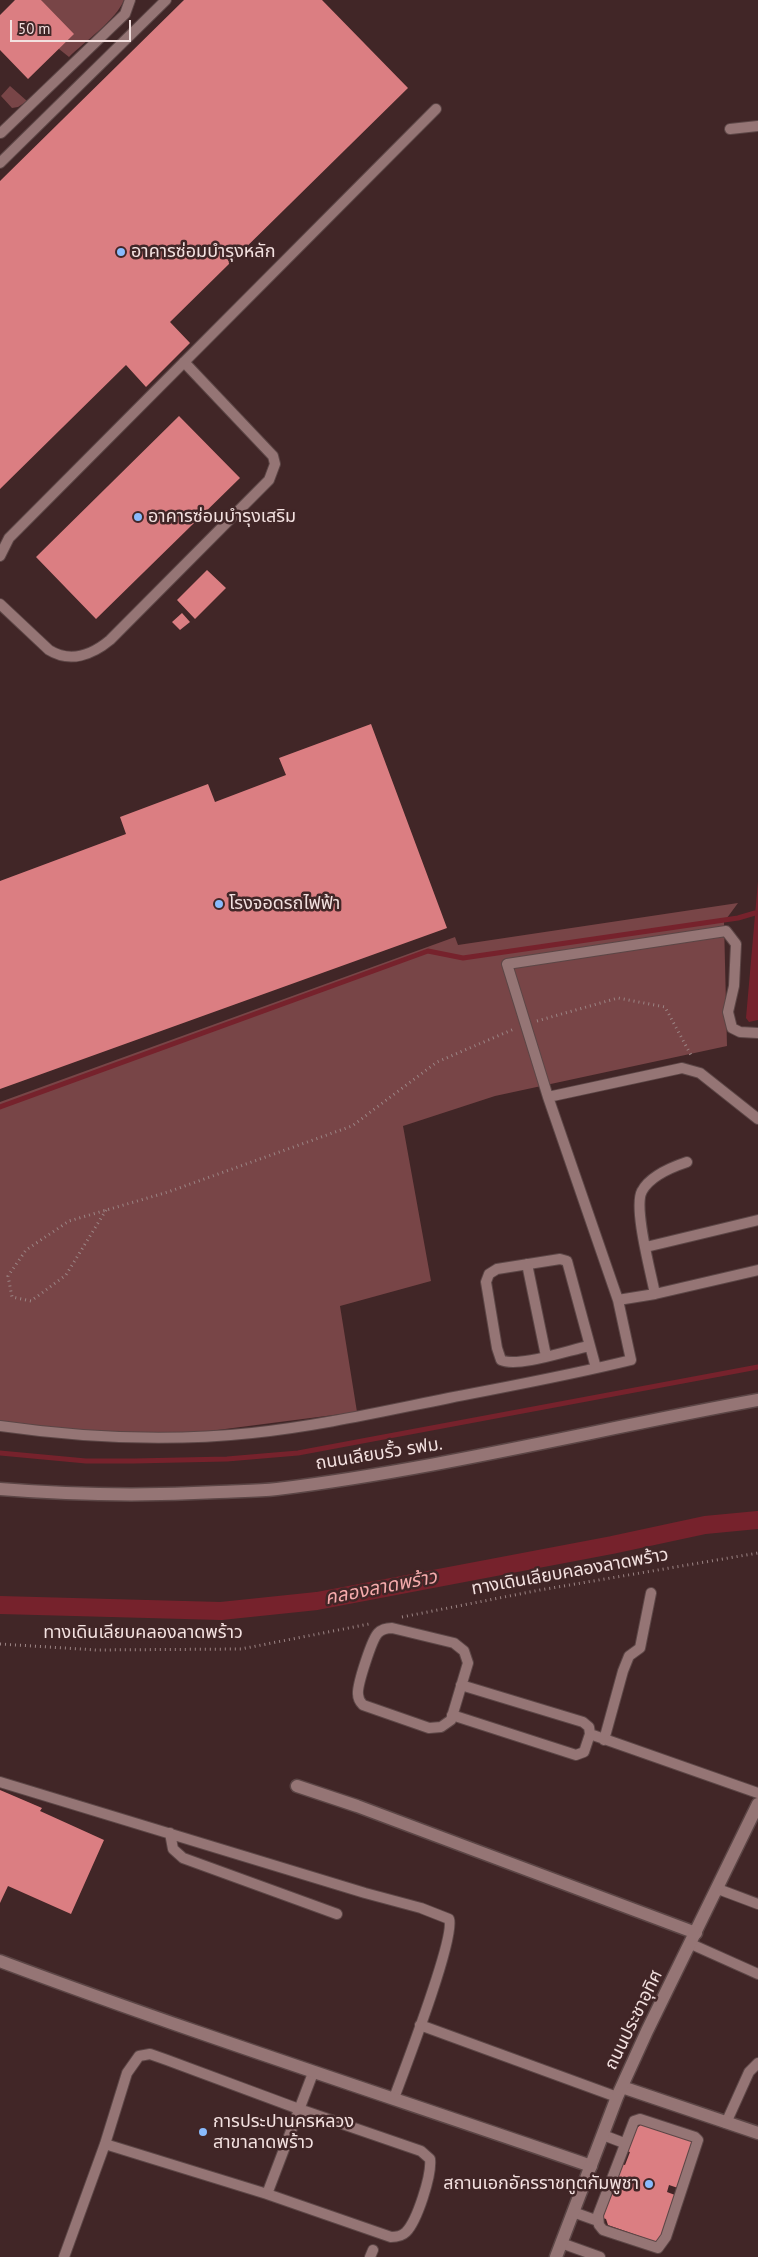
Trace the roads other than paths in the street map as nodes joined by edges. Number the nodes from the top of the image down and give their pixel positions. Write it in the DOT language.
graph roads {
  1 [pos="130,0"];
  2 [pos="166,0"];
  3 [pos="436,109"];
  4 [pos="758,126"];
  5 [pos="730,129"];
  6 [pos="0,132"];
  7 [pos="0,163"];
  8 [pos="184,362"];
  9 [pos="0,556"];
  10 [pos="0,604"];
  11 [pos="758,1032"];
  12 [pos="548,1097"];
  13 [pos="758,1119"];
  14 [pos="687,1162"];
  15 [pos="758,1220"];
  16 [pos="646,1246"];
  17 [pos="526,1264"];
  18 [pos="758,1270"];
  19 [pos="655,1294"];
  20 [pos="618,1300"];
  21 [pos="589,1346"];
  22 [pos="546,1356"];
  23 [pos="596,1368"];
  24 [pos="758,1400"];
  25 [pos="0,1426"];
  26 [pos="0,1488"];
  27 [pos="651,1593"];
  28 [pos="461,1685"];
  29 [pos="452,1715"];
  30 [pos="590,1734"];
  31 [pos="604,1740"];
  32 [pos="0,1782"];
  33 [pos="297,1786"];
  34 [pos="758,1793"];
  35 [pos="756,1812"];
  36 [pos="170,1833"];
  37 [pos="718,1889"];
  38 [pos="758,1904"];
  39 [pos="336,1914"];
  40 [pos="694,1938"];
  41 [pos="0,1961"];
  42 [pos="758,1974"];
  43 [pos="420,2025"];
  44 [pos="758,2063"];
  45 [pos="313,2073"];
  46 [pos="620,2092"];
  47 [pos="394,2098"];
  48 [pos="299,2109"];
  49 [pos="726,2122"];
  50 [pos="758,2133"];
  51 [pos="603,2135"];
  52 [pos="624,2143"];
  53 [pos="105,2144"];
  54 [pos="591,2166"];
  55 [pos="267,2194"];
  56 [pos="573,2212"];
  57 [pos="598,2220"];
  58 [pos="561,2243"];
  59 [pos="64,2257"];
  60 [pos="556,2257"];
  61 [pos="600,2257"];
  1 -- 6 [label="lane"];
  2 -- 7 [label="lane"];
  3 -- 8 [label="lane"];
  4 -- 5 [label="lane"];
  8 -- 9 [label="lane"];
  8 -- 10 [label="lane"];
  11 -- 12 [label="lane"];
  12 -- 13 [label="lane"];
  12 -- 20 [label="lane"];
  14 -- 16 [label="lane"];
  15 -- 16 [label="lane"];
  16 -- 19 [label="lane"];
  17 -- 21 [label="lane"];
  17 -- 22 [label="lane"];
  17 -- 22 [label="lane"];
  18 -- 19 [label="lane"];
  19 -- 20 [label="lane"];
  20 -- 23 [label="lane"];
  21 -- 22 [label="lane"];
  21 -- 23 [label="lane"];
  23 -- 25 [label="lane"];
  24 -- 26 [label="street, ถนนเลียบรั้ว รฟม."];
  27 -- 31 [label="lane"];
  28 -- 29 [label="lane"];
  28 -- 29 [label="lane"];
  28 -- 30 [label="lane"];
  29 -- 30 [label="lane"];
  30 -- 31 [label="lane"];
  31 -- 34 [label="lane"];
  32 -- 36 [label="lane"];
  33 -- 40 [label="street"];
  35 -- 37 [label="street, ถนนประชาอุทิศ"];
  36 -- 39 [label="lane"];
  36 -- 43 [label="lane"];
  37 -- 38 [label="lane"];
  37 -- 40 [label="street, ถนนประชาอุทิศ"];
  40 -- 42 [label="lane"];
  40 -- 46 [label="street, ถนนประชาอุทิศ"];
  41 -- 45 [label="street"];
  43 -- 46 [label="lane"];
  43 -- 47 [label="lane"];
  44 -- 49 [label="lane"];
  45 -- 47 [label="street"];
  45 -- 48 [label="lane"];
  46 -- 49 [label="street"];
  46 -- 51 [label="street, ถนนประชาอุทิศ"];
  47 -- 54 [label="street"];
  48 -- 53 [label="lane"];
  48 -- 55 [label="lane"];
  48 -- 55 [label="lane"];
  49 -- 50 [label="street"];
  51 -- 52 [label="lane"];
  51 -- 54 [label="street, ถนนประชาอุทิศ"];
  52 -- 57 [label="lane"];
  52 -- 57 [label="lane"];
  53 -- 55 [label="lane"];
  53 -- 59 [label="lane"];
  54 -- 56 [label="street, ถนนประชาอุทิศ"];
  56 -- 57 [label="lane"];
  56 -- 58 [label="street, ถนนประชาอุทิศ"];
  58 -- 60 [label="street, ถนนประชาอุทิศ"];
  58 -- 61 [label="lane"];
}
